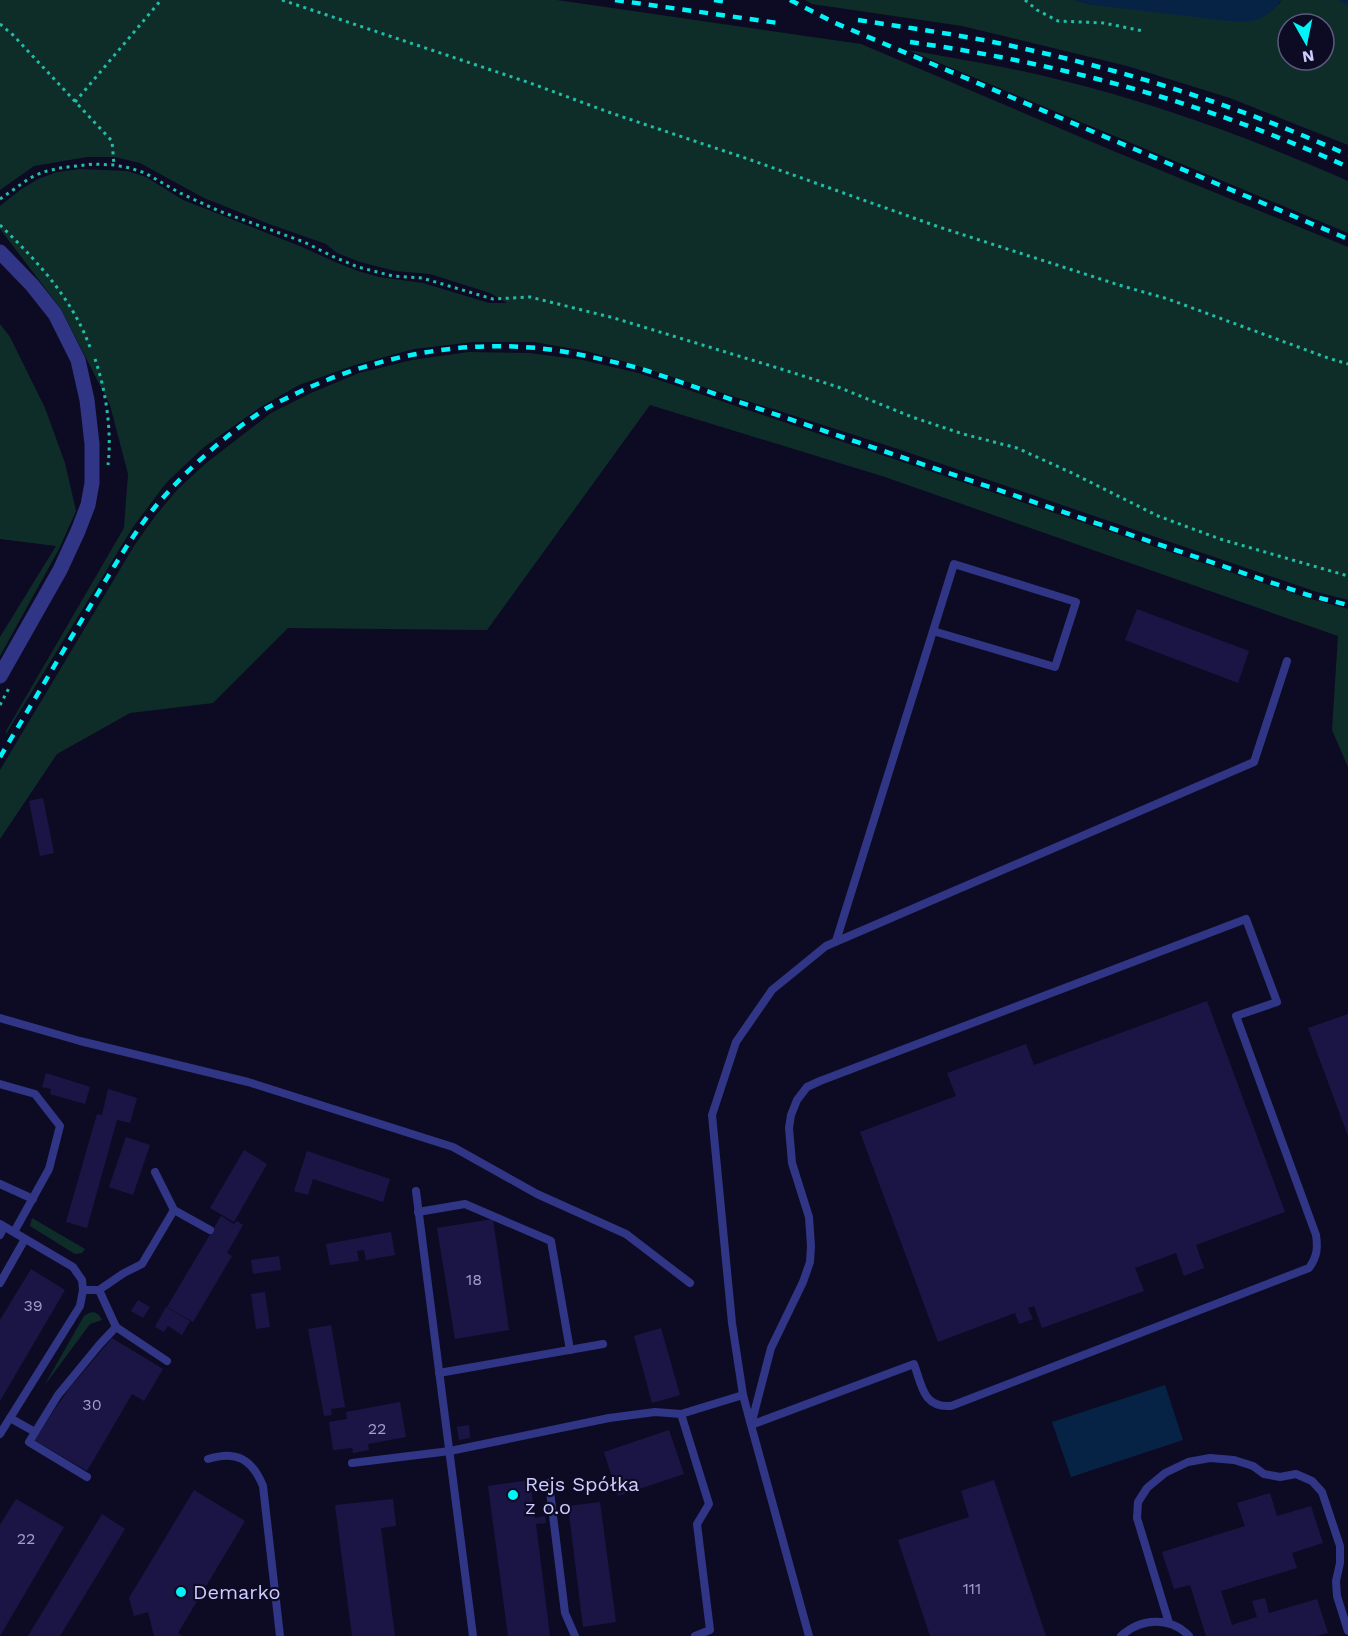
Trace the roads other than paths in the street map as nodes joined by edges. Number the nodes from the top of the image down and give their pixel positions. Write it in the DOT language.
graph roads {
  1 [pos="0,252"];
  2 [pos="933,631"];
  3 [pos="1287,661"];
  4 [pos="6,681"];
  5 [pos="836,941"];
  6 [pos="0,1018"];
  7 [pos="0,1084"];
  8 [pos="155,1172"];
  9 [pos="0,1184"];
  10 [pos="416,1191"];
  11 [pos="33,1199"];
  12 [pos="174,1210"];
  13 [pos="418,1212"];
  14 [pos="2,1225"];
  15 [pos="210,1230"];
  16 [pos="14,1232"];
  17 [pos="0,1234"];
  18 [pos="25,1239"];
  19 [pos="0,1283"];
  20 [pos="690,1283"];
  21 [pos="83,1290"];
  22 [pos="99,1290"];
  23 [pos="116,1327"];
  24 [pos="603,1344"];
  25 [pos="570,1350"];
  26 [pos="167,1361"];
  27 [pos="440,1373"];
  28 [pos="743,1395"];
  29 [pos="681,1414"];
  30 [pos="10,1418"];
  31 [pos="751,1425"];
  32 [pos="35,1432"];
  33 [pos="0,1434"];
  34 [pos="450,1451"];
  35 [pos="207,1459"];
  36 [pos="352,1462"];
  37 [pos="87,1477"];
  38 [pos="549,1483"];
  39 [pos="1169,1623"];
  40 [pos="1348,1631"];
  41 [pos="280,1636"];
  42 [pos="473,1636"];
  43 [pos="575,1636"];
  44 [pos="695,1636"];
  45 [pos="809,1636"];
  46 [pos="1121,1636"];
  47 [pos="1189,1636"];
  1 -- 4 [label="street"];
  2 -- 2 [label="lane"];
  2 -- 5 [label="lane"];
  3 -- 5 [label="lane"];
  5 -- 28 [label="lane"];
  6 -- 20 [label="lane"];
  7 -- 11 [label="lane"];
  8 -- 12 [label="lane"];
  9 -- 11 [label="lane"];
  10 -- 13 [label="lane"];
  11 -- 16 [label="lane"];
  12 -- 15 [label="lane"];
  12 -- 22 [label="lane"];
  13 -- 25 [label="lane"];
  13 -- 27 [label="lane"];
  14 -- 16 [label="lane"];
  14 -- 17 [label="lane"];
  16 -- 18 [label="lane"];
  18 -- 19 [label="lane"];
  18 -- 21 [label="lane"];
  21 -- 22 [label="lane"];
  21 -- 30 [label="lane"];
  22 -- 23 [label="lane"];
  23 -- 26 [label="lane"];
  23 -- 32 [label="lane"];
  24 -- 25 [label="lane"];
  25 -- 27 [label="lane"];
  27 -- 34 [label="lane"];
  28 -- 29 [label="lane"];
  28 -- 31 [label="lane"];
  29 -- 34 [label="lane"];
  29 -- 44 [label="lane"];
  30 -- 32 [label="lane"];
  30 -- 33 [label="lane"];
  31 -- 31 [label="lane"];
  31 -- 45 [label="lane"];
  32 -- 37 [label="lane"];
  34 -- 36 [label="lane"];
  34 -- 42 [label="lane"];
  35 -- 41 [label="lane"];
  38 -- 43 [label="lane"];
  39 -- 40 [label="lane"];
  39 -- 46 [label="lane"];
  39 -- 47 [label="lane"];
}
